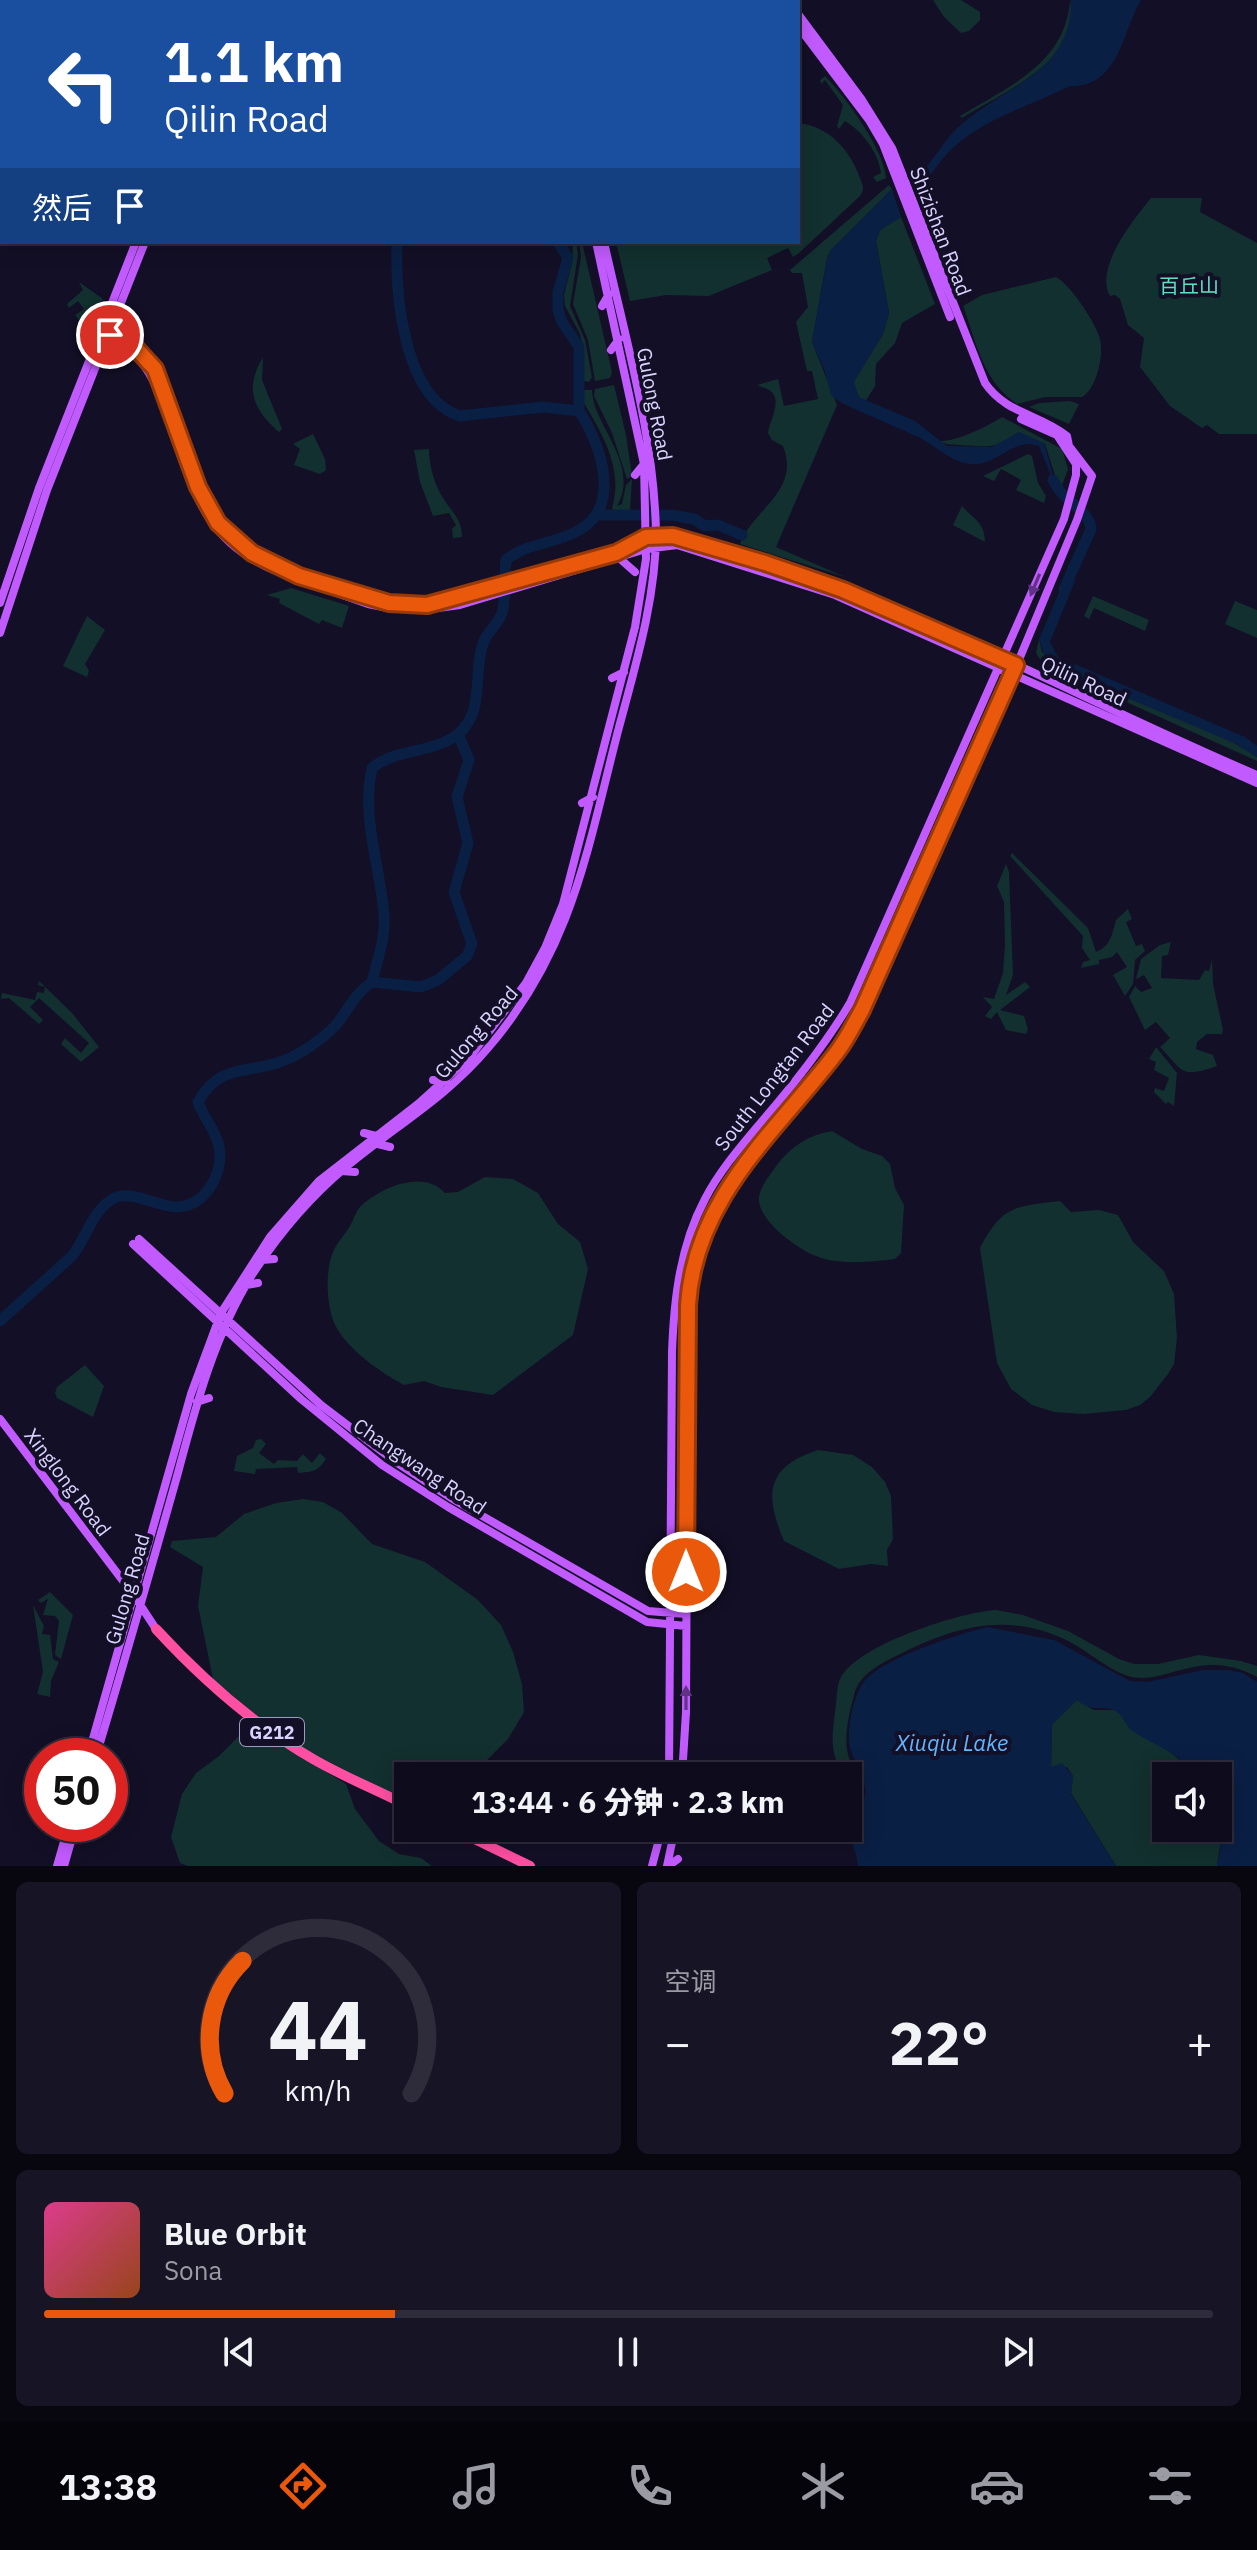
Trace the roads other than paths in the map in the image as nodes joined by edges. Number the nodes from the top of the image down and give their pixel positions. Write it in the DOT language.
graph roads {
  1 [pos="800,17"];
  2 [pos="800,29"];
  3 [pos="900,176"];
  4 [pos="135,244"];
  5 [pos="144,244"];
  6 [pos="597,244"];
  7 [pos="604,244"];
  8 [pos="615,252"];
  9 [pos="599,253"];
  10 [pos="608,261"];
  11 [pos="592,268"];
  12 [pos="609,294"];
  13 [pos="602,306"];
  14 [pos="104,338"];
  15 [pos="619,339"];
  16 [pos="611,350"];
  17 [pos="637,424"];
  18 [pos="629,430"];
  19 [pos="1064,438"];
  20 [pos="657,439"];
  21 [pos="650,448"];
  22 [pos="644,464"];
  23 [pos="660,471"];
  24 [pos="635,475"];
  25 [pos="653,479"];
  26 [pos="651,515"];
  27 [pos="651,536"];
  28 [pos="651,548"];
  29 [pos="618,557"];
  30 [pos="635,572"];
  31 [pos="522,582"];
  32 [pos="0,603"];
  33 [pos="635,627"];
  34 [pos="0,633"];
  35 [pos="623,635"];
  36 [pos="1002,663"];
  37 [pos="1015,670"];
  38 [pos="624,672"];
  39 [pos="612,678"];
  40 [pos="614,713"];
  41 [pos="602,720"];
  42 [pos="1257,775"];
  43 [pos="1257,783"];
  44 [pos="593,797"];
  45 [pos="582,803"];
  46 [pos="909,870"];
  47 [pos="900,874"];
  48 [pos="913,919"];
  49 [pos="900,927"];
  50 [pos="542,953"];
  51 [pos="528,959"];
  52 [pos="502,1001"];
  53 [pos="513,1003"];
  54 [pos="505,1041"];
  55 [pos="491,1045"];
  56 [pos="459,1054"];
  57 [pos="469,1058"];
  58 [pos="433,1080"];
  59 [pos="446,1081"];
  60 [pos="402,1106"];
  61 [pos="412,1114"];
  62 [pos="423,1122"];
  63 [pos="364,1133"];
  64 [pos="377,1140"];
  65 [pos="390,1147"];
  66 [pos="330,1159"];
  67 [pos="344,1160"];
  68 [pos="341,1171"];
  69 [pos="355,1172"];
  70 [pos="295,1193"];
  71 [pos="307,1198"];
  72 [pos="320,1203"];
  73 [pos="271,1220"];
  74 [pos="283,1221"];
  75 [pos="288,1240"];
  76 [pos="275,1241"];
  77 [pos="246,1253"];
  78 [pos="260,1257"];
  79 [pos="274,1259"];
  80 [pos="258,1283"];
  81 [pos="246,1285"];
  82 [pos="225,1316"];
  83 [pos="220,1326"];
  84 [pos="671,1376"];
  85 [pos="687,1376"];
  86 [pos="190,1397"];
  87 [pos="209,1398"];
  88 [pos="188,1407"];
  89 [pos="177,1409"];
  90 [pos="1,1423"];
  91 [pos="169,1438"];
  92 [pos="183,1439"];
  93 [pos="196,1440"];
  94 [pos="185,1478"];
  95 [pos="175,1482"];
  96 [pos="672,1485"];
  97 [pos="687,1486"];
  98 [pos="159,1508"];
  99 [pos="148,1510"];
  100 [pos="171,1523"];
  101 [pos="144,1524"];
  102 [pos="158,1526"];
  103 [pos="148,1548"];
  104 [pos="137,1552"];
  105 [pos="136,1603"];
  106 [pos="686,1614"];
  107 [pos="672,1615"];
  108 [pos="686,1626"];
  109 [pos="671,1627"];
  110 [pos="156,1629"];
  111 [pos="101,1726"];
  112 [pos="96,1738"];
  113 [pos="99,1738"];
  114 [pos="669,1762"];
  115 [pos="682,1762"];
  116 [pos="394,1799"];
  117 [pos="68,1842"];
  118 [pos="71,1842"];
  119 [pos="481,1842"];
  120 [pos="658,1842"];
  121 [pos="672,1842"];
  122 [pos="678,1859"];
  123 [pos="57,1866"];
  124 [pos="64,1866"];
  125 [pos="530,1866"];
  126 [pos="652,1866"];
  127 [pos="667,1866"];
  1 -- 3 [label="main road, Shizishan Road"];
  2 -- 3 [label="main road, Shizishan Road"];
  3 -- 19 [label="main road, Shizishan Road"];
  4 -- 14 [label="main road"];
  5 -- 14 [label="main road"];
  6 -- 9 [label="main road, Gulong Road"];
  7 -- 10 [label="main road, Gulong Road"];
  8 -- 10 [label="main road"];
  9 -- 11 [label="main road"];
  9 -- 12 [label="main road, Gulong Road"];
  10 -- 21 [label="main road, Gulong Road"];
  12 -- 13 [label="main road"];
  12 -- 15 [label="main road, Gulong Road"];
  14 -- 31 [label="main road, Qilin Road"];
  14 -- 32 [label="main road"];
  14 -- 34 [label="main road"];
  15 -- 16 [label="main road"];
  15 -- 17 [label="main road, Gulong Road"];
  17 -- 18 [label="main road"];
  17 -- 22 [label="main road, Gulong Road"];
  19 -- 36 [label="main road, South Longtan Road, one-way"];
  19 -- 37 [label="main road, South Longtan Road"];
  20 -- 21 [label="main road"];
  21 -- 25 [label="main road, Gulong Road"];
  22 -- 24 [label="main road"];
  22 -- 26 [label="main road, Gulong Road"];
  23 -- 25 [label="main road"];
  25 -- 26 [label="main road, Gulong Road"];
  26 -- 27 [label="main road, Gulong Road"];
  27 -- 28 [label="main road, Gulong Road"];
  27 -- 31 [label="main road, Qilin Road"];
  27 -- 36 [label="main road, Qilin Road"];
  28 -- 29 [label="main road, Qilin Road"];
  28 -- 33 [label="main road, Gulong Road"];
  28 -- 36 [label="main road, Qilin Road"];
  28 -- 55 [label="main road, Gulong Road"];
  29 -- 30 [label="main road"];
  29 -- 31 [label="main road, Qilin Road"];
  33 -- 35 [label="main road"];
  33 -- 38 [label="main road, Gulong Road"];
  36 -- 37 [label="main road, Qilin Road"];
  36 -- 46 [label="main road, South Longtan Road"];
  37 -- 42 [label="main road, Qilin Road"];
  37 -- 43 [label="main road, Qilin Road"];
  37 -- 49 [label="main road, South Longtan Road"];
  38 -- 39 [label="main road"];
  38 -- 40 [label="main road, Gulong Road"];
  40 -- 41 [label="main road"];
  40 -- 44 [label="main road, Gulong Road"];
  44 -- 45 [label="main road"];
  44 -- 50 [label="main road, Gulong Road"];
  46 -- 47 [label="main road"];
  46 -- 84 [label="main road, South Longtan Road"];
  48 -- 49 [label="main road"];
  49 -- 85 [label="main road, South Longtan Road"];
  50 -- 51 [label="main road"];
  50 -- 53 [label="main road, Gulong Road"];
  52 -- 53 [label="main road"];
  53 -- 57 [label="main road, Gulong Road"];
  54 -- 55 [label="main road"];
  55 -- 61 [label="main road, Gulong Road"];
  56 -- 57 [label="main road"];
  57 -- 59 [label="main road, Gulong Road"];
  58 -- 59 [label="main road"];
  59 -- 61 [label="main road, Gulong Road"];
  60 -- 61 [label="main road"];
  61 -- 62 [label="main road"];
  61 -- 64 [label="main road, Gulong Road"];
  63 -- 64 [label="main road"];
  64 -- 65 [label="main road"];
  64 -- 67 [label="main road, Gulong Road"];
  64 -- 68 [label="main road, Gulong Road"];
  66 -- 67 [label="main road"];
  67 -- 71 [label="main road, Gulong Road"];
  68 -- 69 [label="main road"];
  68 -- 71 [label="main road, Gulong Road"];
  70 -- 71 [label="main road"];
  71 -- 72 [label="main road"];
  71 -- 74 [label="main road, Gulong Road"];
  71 -- 76 [label="main road, Gulong Road"];
  73 -- 74 [label="main road"];
  74 -- 78 [label="main road, Gulong Road"];
  75 -- 76 [label="main road"];
  76 -- 78 [label="main road, Gulong Road"];
  77 -- 78 [label="main road"];
  78 -- 79 [label="main road"];
  78 -- 81 [label="main road, Gulong Road"];
  78 -- 82 [label="main road, Gulong Road"];
  80 -- 81 [label="main road"];
  81 -- 82 [label="main road, Gulong Road"];
  82 -- 83 [label="main road, Gulong Road"];
  82 -- 83 [label="main road, Changwang Road"];
  82 -- 107 [label="main road, Changwang Road"];
  83 -- 86 [label="main road, Gulong Road"];
  83 -- 86 [label="main road, Gulong Road"];
  83 -- 109 [label="main road, Changwang Road"];
  84 -- 85 [label="main road"];
  84 -- 96 [label="main road, South Longtan Road"];
  85 -- 97 [label="main road, South Longtan Road"];
  86 -- 87 [label="main road"];
  86 -- 88 [label="main road, Gulong Road"];
  86 -- 92 [label="main road, Gulong Road"];
  88 -- 89 [label="main road"];
  88 -- 92 [label="main road, Gulong Road"];
  90 -- 105 [label="main road, Xinglong Road"];
  91 -- 92 [label="main road"];
  92 -- 93 [label="main road"];
  92 -- 95 [label="main road, Gulong Road"];
  92 -- 98 [label="main road, Gulong Road"];
  94 -- 95 [label="main road"];
  95 -- 102 [label="main road, Gulong Road"];
  96 -- 97 [label="main road"];
  96 -- 107 [label="main road, South Longtan Road"];
  97 -- 106 [label="main road, South Longtan Road"];
  98 -- 99 [label="main road"];
  98 -- 102 [label="main road, Gulong Road"];
  100 -- 102 [label="main road"];
  101 -- 102 [label="main road"];
  102 -- 103 [label="main road, Gulong Road"];
  102 -- 105 [label="main road, Gulong Road"];
  103 -- 104 [label="main road"];
  103 -- 105 [label="main road, Gulong Road"];
  105 -- 110 [label="main road, Xinglong Road"];
  105 -- 111 [label="main road, Gulong Road"];
  106 -- 107 [label="main road, Changwang Road"];
  106 -- 108 [label="main road, South Longtan Road"];
  107 -- 109 [label="main road, South Longtan Road"];
  108 -- 109 [label="main road, Changwang Road"];
  115 -- 108 [label="main road, South Longtan Road, one-way"];
  109 -- 114 [label="main road, South Longtan Road"];
  110 -- 116 [label="highway, G212"];
  111 -- 112 [label="main road, Gulong Road"];
  111 -- 113 [label="main road, Gulong Road"];
  117 -- 123 [label="main road"];
  118 -- 124 [label="main road"];
  119 -- 125 [label="highway"];
  120 -- 126 [label="main road"];
  121 -- 127 [label="main road"];
  122 -- 127 [label="main road"];
}
